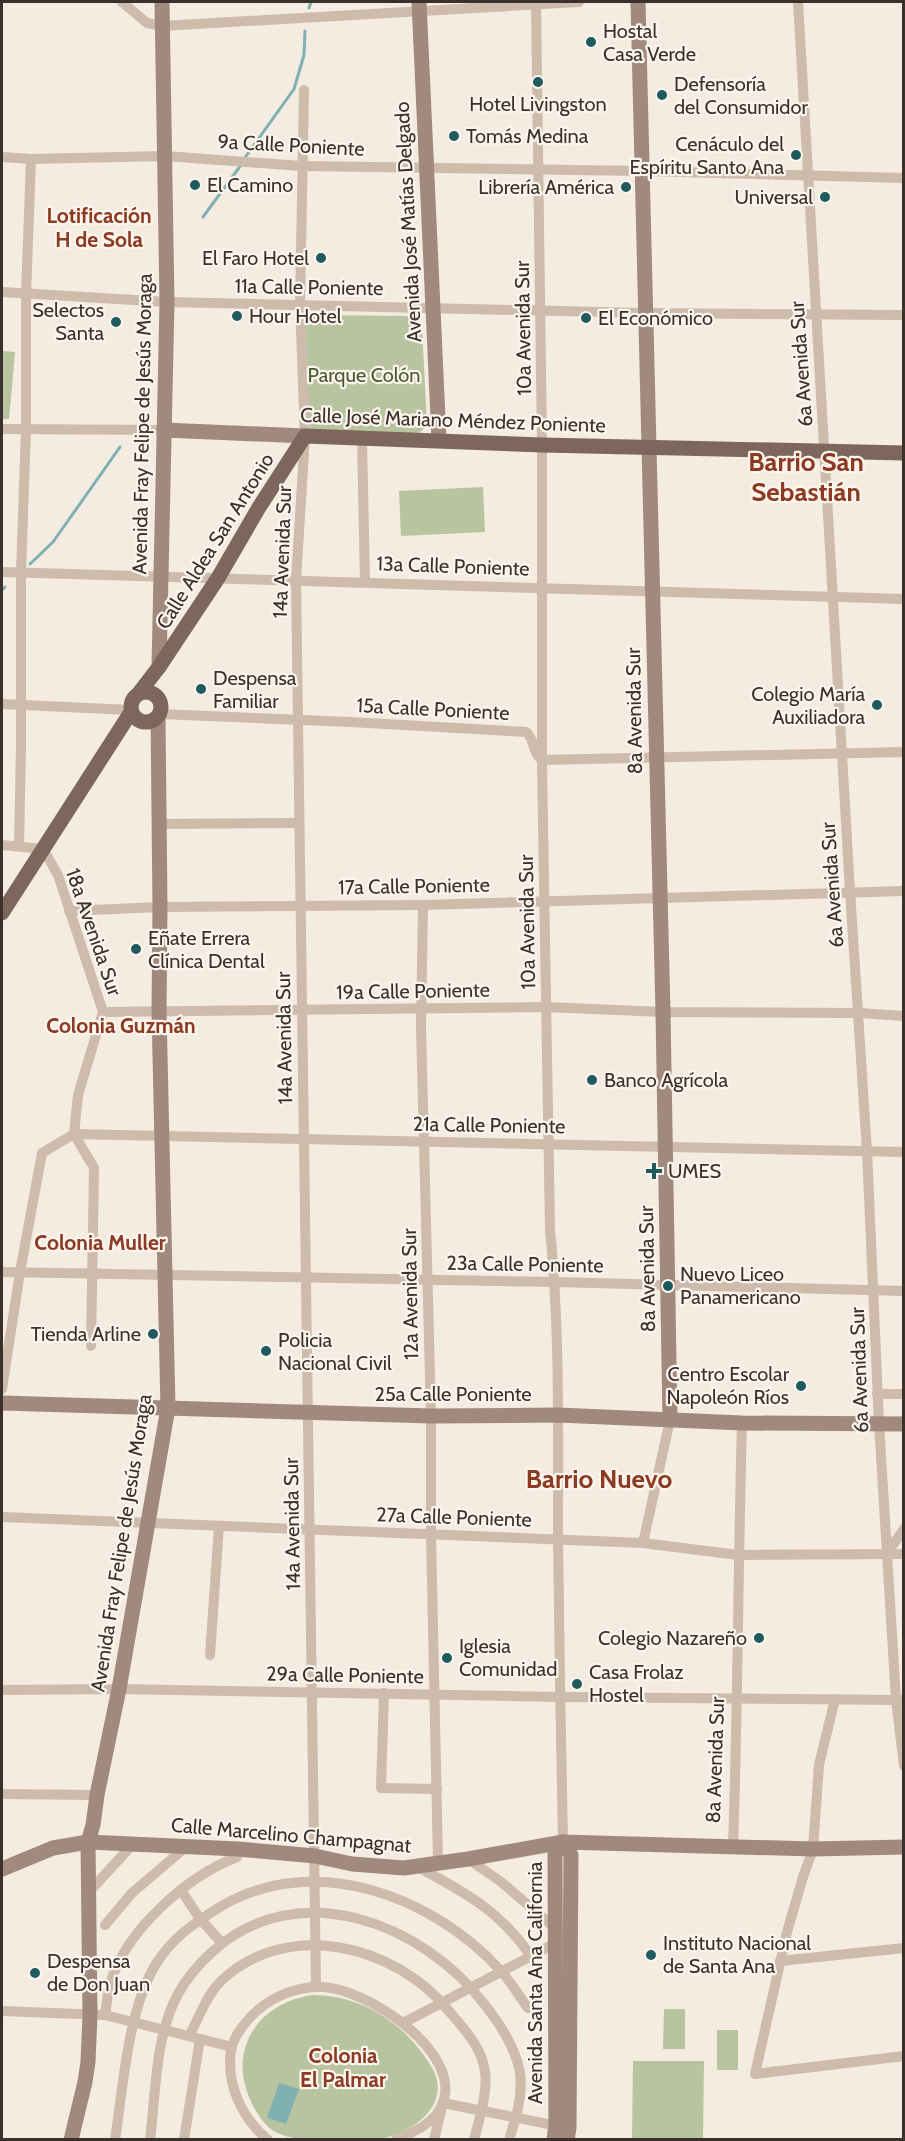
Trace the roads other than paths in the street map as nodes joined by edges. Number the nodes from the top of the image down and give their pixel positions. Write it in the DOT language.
graph roads {
  1 [pos="122,2"];
  2 [pos="162,2"];
  3 [pos="536,2"];
  4 [pos="579,2"];
  5 [pos="638,2"];
  6 [pos="798,2"];
  7 [pos="419,6"];
  8 [pos="162,26"];
  9 [pos="304,90"];
  10 [pos="165,156"];
  11 [pos="2,157"];
  12 [pos="31,159"];
  13 [pos="302,166"];
  14 [pos="426,168"];
  15 [pos="539,170"];
  16 [pos="642,171"];
  17 [pos="807,176"];
  18 [pos="903,178"];
  19 [pos="2,292"];
  20 [pos="26,295"];
  21 [pos="167,302"];
  22 [pos="300,305"];
  23 [pos="433,309"];
  24 [pos="540,311"];
  25 [pos="645,313"];
  26 [pos="816,314"];
  27 [pos="903,315"];
  28 [pos="2,429"];
  29 [pos="26,430"];
  30 [pos="164,430"];
  31 [pos="305,436"];
  32 [pos="362,439"];
  33 [pos="439,440"];
  34 [pos="542,446"];
  35 [pos="649,447"];
  36 [pos="825,450"];
  37 [pos="903,453"];
  38 [pos="2,572"];
  39 [pos="21,572"];
  40 [pos="160,577"];
  41 [pos="218,578"];
  42 [pos="296,580"];
  43 [pos="365,581"];
  44 [pos="542,588"];
  45 [pos="652,591"];
  46 [pos="833,597"];
  47 [pos="903,599"];
  48 [pos="159,668"];
  49 [pos="139,693"];
  50 [pos="2,704"];
  51 [pos="21,705"];
  52 [pos="147,716"];
  53 [pos="298,721"];
  54 [pos="903,752"];
  55 [pos="842,753"];
  56 [pos="656,757"];
  57 [pos="542,760"];
  58 [pos="299,823"];
  59 [pos="158,824"];
  60 [pos="2,845"];
  61 [pos="19,846"];
  62 [pos="43,849"];
  63 [pos="850,891"];
  64 [pos="903,891"];
  65 [pos="660,899"];
  66 [pos="545,901"];
  67 [pos="423,905"];
  68 [pos="300,906"];
  69 [pos="160,907"];
  70 [pos="69,911"];
  71 [pos="2,913"];
  72 [pos="546,1007"];
  73 [pos="422,1009"];
  74 [pos="302,1010"];
  75 [pos="159,1011"];
  76 [pos="103,1012"];
  77 [pos="663,1012"];
  78 [pos="859,1013"];
  79 [pos="903,1016"];
  80 [pos="74,1134"];
  81 [pos="162,1135"];
  82 [pos="304,1139"];
  83 [pos="424,1141"];
  84 [pos="548,1144"];
  85 [pos="665,1146"];
  86 [pos="867,1151"];
  87 [pos="903,1152"];
  88 [pos="2,1272"];
  89 [pos="20,1272"];
  90 [pos="92,1273"];
  91 [pos="166,1274"];
  92 [pos="306,1278"];
  93 [pos="428,1280"];
  94 [pos="555,1282"];
  95 [pos="668,1286"];
  96 [pos="874,1290"];
  97 [pos="903,1291"];
  98 [pos="91,1346"];
  99 [pos="2,1389"];
  100 [pos="878,1394"];
  101 [pos="903,1394"];
  102 [pos="2,1403"];
  103 [pos="168,1408"];
  104 [pos="309,1413"];
  105 [pos="558,1415"];
  106 [pos="431,1416"];
  107 [pos="670,1420"];
  108 [pos="742,1423"];
  109 [pos="879,1424"];
  110 [pos="903,1424"];
  111 [pos="2,1517"];
  112 [pos="148,1523"];
  113 [pos="219,1526"];
  114 [pos="311,1529"];
  115 [pos="903,1529"];
  116 [pos="431,1534"];
  117 [pos="558,1539"];
  118 [pos="644,1543"];
  119 [pos="887,1553"];
  120 [pos="903,1554"];
  121 [pos="738,1555"];
  122 [pos="210,1655"];
  123 [pos="119,1689"];
  124 [pos="2,1690"];
  125 [pos="313,1692"];
  126 [pos="384,1693"];
  127 [pos="435,1694"];
  128 [pos="560,1696"];
  129 [pos="738,1698"];
  130 [pos="835,1699"];
  131 [pos="900,1700"];
  132 [pos="903,1766"];
  133 [pos="437,1788"];
  134 [pos="2,1794"];
  135 [pos="97,1795"];
  136 [pos="88,1842"];
  137 [pos="563,1842"];
  138 [pos="133,1844"];
  139 [pos="187,1846"];
  140 [pos="733,1846"];
  141 [pos="903,1847"];
  142 [pos="813,1849"];
  143 [pos="315,1856"];
  144 [pos="237,1857"];
  145 [pos="468,1859"];
  146 [pos="438,1862"];
  147 [pos="418,1867"];
  148 [pos="2,1869"];
  149 [pos="315,1881"];
  150 [pos="181,1890"];
  151 [pos="88,1893"];
  152 [pos="315,1912"];
  153 [pos="200,1919"];
  154 [pos="105,1925"];
  155 [pos="555,1936"];
  156 [pos="222,1943"];
  157 [pos="570,1943"];
  158 [pos="315,1944"];
  159 [pos="903,1948"];
  160 [pos="531,1956"];
  161 [pos="780,1961"];
  162 [pos="501,1971"];
  163 [pos="316,1987"];
  164 [pos="471,1987"];
  165 [pos="442,2002"];
  166 [pos="562,2007"];
  167 [pos="528,2008"];
  168 [pos="2,2011"];
  169 [pos="97,2016"];
  170 [pos="133,2022"];
  171 [pos="403,2023"];
  172 [pos="163,2028"];
  173 [pos="194,2037"];
  174 [pos="232,2047"];
  175 [pos="903,2056"];
  176 [pos="443,2104"];
  177 [pos="482,2110"];
  178 [pos="516,2117"];
  179 [pos="561,2133"];
  180 [pos="71,2139"];
  181 [pos="115,2139"];
  182 [pos="150,2139"];
  183 [pos="184,2139"];
  184 [pos="268,2139"];
  185 [pos="396,2139"];
  186 [pos="434,2139"];
  187 [pos="474,2139"];
  188 [pos="509,2139"];
  1 -- 8 [label="street"];
  2 -- 8 [label="street, Avenida Fray Felipe de Jesús Moraga"];
  3 -- 4 [label="street"];
  3 -- 7 [label="street"];
  3 -- 15 [label="street, 10a Avenida Sur"];
  5 -- 16 [label="street, 8a Avenida Sur"];
  6 -- 17 [label="street, 6a Avenida Sur"];
  7 -- 8 [label="street"];
  7 -- 14 [label="street, Avenida José Matías Delgado"];
  8 -- 10 [label="street, Avenida Fray Felipe de Jesús Moraga"];
  9 -- 13 [label="street, 14a Avenida Sur"];
  10 -- 12 [label="street, 9a Calle Poniente"];
  10 -- 13 [label="street, 9a Calle Poniente"];
  10 -- 21 [label="street, Avenida Fray Felipe de Jesús Moraga"];
  11 -- 12 [label="street, 9a Calle Poniente"];
  12 -- 20 [label="street"];
  13 -- 14 [label="street, 9a Calle Poniente"];
  13 -- 22 [label="street, 14a Avenida Sur"];
  14 -- 15 [label="street, 9a Calle Poniente"];
  14 -- 23 [label="street, Avenida José Matías Delgado"];
  15 -- 16 [label="street, 9a Calle Poniente"];
  15 -- 24 [label="street, 10a Avenida Sur"];
  16 -- 17 [label="street, 9a Calle Poniente"];
  16 -- 25 [label="street, 8a Avenida Sur"];
  17 -- 18 [label="street, 9a Calle Poniente"];
  17 -- 26 [label="street, 6a Avenida Sur"];
  19 -- 20 [label="street, 11a Calle Poniente"];
  20 -- 21 [label="street, 11a Calle Poniente"];
  20 -- 29 [label="street"];
  21 -- 22 [label="street, 11a Calle Poniente"];
  21 -- 30 [label="street, Avenida Fray Felipe de Jesús Moraga"];
  22 -- 23 [label="street, 11a Calle Poniente"];
  22 -- 31 [label="street, 14a Avenida Sur"];
  23 -- 24 [label="street, 11a Calle Poniente"];
  23 -- 33 [label="street, Avenida José Matías Delgado"];
  24 -- 25 [label="street, 11a Calle Poniente"];
  24 -- 34 [label="street, 10a Avenida Sur"];
  25 -- 26 [label="street, 11a Calle Poniente"];
  25 -- 35 [label="street, 8a Avenida Sur"];
  26 -- 27 [label="street, 11a Calle Poniente"];
  26 -- 36 [label="street, 6a Avenida Sur"];
  28 -- 29 [label="street, Calle José Mariano Méndez Poniente"];
  29 -- 30 [label="street, Calle José Mariano Méndez Poniente"];
  29 -- 39 [label="street"];
  30 -- 31 [label="street, Calle José Mariano Méndez Poniente"];
  30 -- 40 [label="street, Avenida Fray Felipe de Jesús Moraga"];
  31 -- 32 [label="main road, Calle José Mariano Méndez Poniente"];
  31 -- 41 [label="main road, Calle Aldea San Antonio"];
  31 -- 42 [label="street, 14a Avenida Sur"];
  32 -- 33 [label="main road, Calle José Mariano Méndez Poniente"];
  32 -- 43 [label="street"];
  33 -- 34 [label="main road, Calle José Mariano Méndez Poniente"];
  34 -- 35 [label="main road, Calle José Mariano Méndez Poniente"];
  34 -- 44 [label="street, 10a Avenida Sur"];
  35 -- 36 [label="main road, Calle José Mariano Méndez Poniente"];
  35 -- 45 [label="street, 8a Avenida Sur"];
  36 -- 37 [label="main road, Calle José Mariano Méndez Poniente"];
  36 -- 46 [label="street, 6a Avenida Sur"];
  38 -- 39 [label="street, 13a Calle Poniente"];
  39 -- 40 [label="street, 13a Calle Poniente"];
  39 -- 51 [label="street"];
  40 -- 41 [label="street, 13a Calle Poniente"];
  40 -- 48 [label="street, Avenida Fray Felipe de Jesús Moraga"];
  41 -- 42 [label="street, 13a Calle Poniente"];
  41 -- 48 [label="main road, Calle Aldea San Antonio"];
  42 -- 43 [label="street, 13a Calle Poniente"];
  42 -- 53 [label="street, 14a Avenida Sur"];
  43 -- 44 [label="street, 13a Calle Poniente"];
  44 -- 45 [label="street, 13a Calle Poniente"];
  44 -- 57 [label="street, 10a Avenida Sur"];
  45 -- 46 [label="street, 13a Calle Poniente"];
  45 -- 56 [label="street, 8a Avenida Sur"];
  46 -- 47 [label="street, 13a Calle Poniente"];
  46 -- 55 [label="street, 6a Avenida Sur"];
  48 -- 49 [label="main road, Calle Aldea San Antonio"];
  48 -- 52 [label="main road"];
  49 -- 52 [label="main road, Calle Aldea San Antonio"];
  49 -- 52 [label="main road"];
  50 -- 51 [label="street, 15a Calle Poniente"];
  51 -- 52 [label="street, 15a Calle Poniente"];
  51 -- 61 [label="street"];
  52 -- 53 [label="street, 15a Calle Poniente"];
  52 -- 59 [label="street, Avenida Fray Felipe de Jesús Moraga"];
  52 -- 62 [label="main road"];
  53 -- 57 [label="street, 15a Calle Poniente"];
  53 -- 58 [label="street, 14a Avenida Sur"];
  54 -- 55 [label="street"];
  55 -- 56 [label="street"];
  55 -- 63 [label="street, 6a Avenida Sur"];
  56 -- 57 [label="street"];
  56 -- 65 [label="street, 8a Avenida Sur"];
  57 -- 66 [label="street, 10a Avenida Sur"];
  58 -- 59 [label="street"];
  58 -- 68 [label="street, 14a Avenida Sur"];
  59 -- 69 [label="street, Avenida Fray Felipe de Jesús Moraga"];
  60 -- 61 [label="street"];
  61 -- 62 [label="street"];
  62 -- 70 [label="street, 18a Avenida Sur"];
  62 -- 71 [label="main road"];
  63 -- 64 [label="street, 17a Calle Poniente"];
  63 -- 65 [label="street, 17a Calle Poniente"];
  63 -- 78 [label="street, 6a Avenida Sur"];
  65 -- 66 [label="street, 17a Calle Poniente"];
  65 -- 77 [label="street, 8a Avenida Sur"];
  66 -- 67 [label="street, 17a Calle Poniente"];
  66 -- 72 [label="street, 10a Avenida Sur"];
  67 -- 68 [label="street, 17a Calle Poniente"];
  67 -- 73 [label="street, 12a Avenida Sur"];
  68 -- 69 [label="street, 17a Calle Poniente"];
  68 -- 74 [label="street, 14a Avenida Sur"];
  69 -- 70 [label="street, 17a Calle Poniente"];
  69 -- 75 [label="street, Avenida Fray Felipe de Jesús Moraga"];
  70 -- 76 [label="street, 18a Avenida Sur"];
  72 -- 73 [label="street, 19a Calle Poniente"];
  72 -- 77 [label="street, 19a Calle Poniente"];
  72 -- 84 [label="street, 10a Avenida Sur"];
  73 -- 74 [label="street, 19a Calle Poniente"];
  73 -- 83 [label="street, 12a Avenida Sur"];
  74 -- 75 [label="street, 19a Calle Poniente"];
  74 -- 82 [label="street, 14a Avenida Sur"];
  75 -- 76 [label="street, 19a Calle Poniente"];
  75 -- 81 [label="street, Avenida Fray Felipe de Jesús Moraga"];
  76 -- 80 [label="street, 18a Avenida Sur"];
  77 -- 78 [label="street, 19a Calle Poniente"];
  77 -- 85 [label="street, 8a Avenida Sur"];
  78 -- 79 [label="street, 19a Calle Poniente"];
  78 -- 86 [label="street, 6a Avenida Sur"];
  80 -- 81 [label="street, 21a Calle Poniente"];
  80 -- 89 [label="street"];
  80 -- 90 [label="street"];
  81 -- 82 [label="street, 21a Calle Poniente"];
  81 -- 91 [label="street, Avenida Fray Felipe de Jesús Moraga"];
  82 -- 83 [label="street, 21a Calle Poniente"];
  82 -- 92 [label="street, 14a Avenida Sur"];
  83 -- 84 [label="street, 21a Calle Poniente"];
  83 -- 93 [label="street, 12a Avenida Sur"];
  84 -- 85 [label="street, 21a Calle Poniente"];
  84 -- 94 [label="street, 10a Avenida Sur"];
  85 -- 86 [label="street, 21a Calle Poniente"];
  85 -- 95 [label="street, 8a Avenida Sur"];
  86 -- 87 [label="street, 21a Calle Poniente"];
  86 -- 96 [label="street, 6a Avenida Sur"];
  88 -- 89 [label="street, 23a Calle Poniente"];
  89 -- 90 [label="street, 23a Calle Poniente"];
  89 -- 99 [label="street"];
  90 -- 91 [label="street, 23a Calle Poniente"];
  90 -- 98 [label="street"];
  91 -- 92 [label="street, 23a Calle Poniente"];
  91 -- 103 [label="street, Avenida Fray Felipe de Jesús Moraga"];
  92 -- 93 [label="street, 23a Calle Poniente"];
  92 -- 104 [label="street, 14a Avenida Sur"];
  93 -- 94 [label="street, 23a Calle Poniente"];
  93 -- 106 [label="street, 12a Avenida Sur"];
  94 -- 95 [label="street, 23a Calle Poniente"];
  94 -- 105 [label="street, 10a Avenida Sur"];
  95 -- 96 [label="street, 23a Calle Poniente"];
  95 -- 107 [label="street, 8a Avenida Sur"];
  96 -- 97 [label="street, 23a Calle Poniente"];
  96 -- 100 [label="street, 6a Avenida Sur"];
  100 -- 101 [label="street"];
  100 -- 109 [label="street, 6a Avenida Sur"];
  102 -- 103 [label="street, 25a Calle Poniente"];
  103 -- 104 [label="street, 25a Calle Poniente"];
  103 -- 112 [label="street, Avenida Fray Felipe de Jesús Moraga"];
  104 -- 106 [label="street, 25a Calle Poniente"];
  104 -- 114 [label="street, 14a Avenida Sur"];
  105 -- 106 [label="street, 25a Calle Poniente"];
  105 -- 107 [label="street, 25a Calle Poniente"];
  105 -- 117 [label="street, 10a Avenida Sur"];
  106 -- 116 [label="street, 12a Avenida Sur"];
  107 -- 108 [label="street, 25a Calle Poniente"];
  107 -- 118 [label="street"];
  108 -- 109 [label="street, 25a Calle Poniente"];
  108 -- 121 [label="street, 8a Avenida Sur"];
  109 -- 110 [label="street, 25a Calle Poniente"];
  109 -- 119 [label="street, 6a Avenida Sur"];
  111 -- 112 [label="street, 27a Calle Poniente"];
  112 -- 113 [label="street, 27a Calle Poniente"];
  112 -- 123 [label="street, Avenida Fray Felipe de Jesús Moraga"];
  113 -- 114 [label="street, 27a Calle Poniente"];
  113 -- 122 [label="street"];
  114 -- 116 [label="street, 27a Calle Poniente"];
  114 -- 125 [label="street, 14a Avenida Sur"];
  115 -- 119 [label="street"];
  116 -- 117 [label="street, 27a Calle Poniente"];
  116 -- 127 [label="street, 12a Avenida Sur"];
  117 -- 118 [label="street, 27a Calle Poniente"];
  117 -- 128 [label="street, 10a Avenida Sur"];
  118 -- 121 [label="street, 27a Calle Poniente"];
  119 -- 120 [label="street, 27a Calle Poniente"];
  119 -- 121 [label="street, 27a Calle Poniente"];
  119 -- 131 [label="street, 6a Avenida Sur"];
  121 -- 129 [label="street, 8a Avenida Sur"];
  123 -- 124 [label="street, 29a Calle Poniente"];
  123 -- 125 [label="street, 29a Calle Poniente"];
  123 -- 135 [label="street, Avenida Fray Felipe de Jesús Moraga"];
  125 -- 126 [label="street, 29a Calle Poniente"];
  125 -- 143 [label="street, 14a Avenida Sur"];
  126 -- 127 [label="street, 29a Calle Poniente"];
  126 -- 133 [label="street"];
  127 -- 128 [label="street, 29a Calle Poniente"];
  127 -- 133 [label="street, 12a Avenida Sur"];
  128 -- 129 [label="street, 29a Calle Poniente"];
  128 -- 137 [label="street, 10a Avenida Sur"];
  129 -- 130 [label="street, 29a Calle Poniente"];
  129 -- 140 [label="street, 8a Avenida Sur"];
  130 -- 131 [label="street, 29a Calle Poniente"];
  130 -- 142 [label="street"];
  131 -- 132 [label="street, 6a Avenida Sur"];
  133 -- 146 [label="street, 12a Avenida Sur"];
  134 -- 135 [label="street"];
  135 -- 136 [label="street, Avenida Fray Felipe de Jesús Moraga"];
  136 -- 138 [label="street, Calle Marcelino Champagnat"];
  136 -- 148 [label="street, Calle Marcelino Champagnat"];
  136 -- 151 [label="street, Avenida Fray Felipe de Jesús Moraga"];
  137 -- 140 [label="street, Calle Marcelino Champagnat"];
  137 -- 145 [label="street, Calle Marcelino Champagnat"];
  137 -- 155 [label="street, Avenida Santa Ana California"];
  137 -- 157 [label="street, Avenida Santa Ana California"];
  138 -- 139 [label="street, Calle Marcelino Champagnat"];
  138 -- 151 [label="street"];
  139 -- 143 [label="street, Calle Marcelino Champagnat"];
  139 -- 154 [label="street"];
  140 -- 142 [label="street, Calle Marcelino Champagnat"];
  141 -- 142 [label="street, Calle Marcelino Champagnat"];
  142 -- 161 [label="street"];
  143 -- 147 [label="street, Calle Marcelino Champagnat"];
  143 -- 149 [label="street, 14a Avenida Sur"];
  144 -- 150 [label="street"];
  145 -- 146 [label="street, Calle Marcelino Champagnat"];
  145 -- 155 [label="street"];
  146 -- 147 [label="street, Calle Marcelino Champagnat"];
  147 -- 160 [label="street"];
  149 -- 152 [label="street, 14a Avenida Sur"];
  149 -- 153 [label="street"];
  149 -- 162 [label="street"];
  150 -- 153 [label="street"];
  150 -- 169 [label="street"];
  151 -- 169 [label="street, Avenida Fray Felipe de Jesús Moraga"];
  152 -- 156 [label="street"];
  152 -- 158 [label="street, 14a Avenida Sur"];
  152 -- 164 [label="street"];
  153 -- 156 [label="street"];
  153 -- 170 [label="street"];
  155 -- 157 [label="street"];
  155 -- 160 [label="street"];
  155 -- 166 [label="street, Avenida Santa Ana California"];
  156 -- 172 [label="street"];
  157 -- 166 [label="street, Avenida Santa Ana California"];
  158 -- 163 [label="street, 14a Avenida Sur"];
  158 -- 165 [label="street"];
  158 -- 173 [label="street"];
  159 -- 161 [label="street"];
  160 -- 162 [label="street"];
  161 -- 175 [label="street"];
  162 -- 164 [label="street"];
  162 -- 167 [label="street"];
  163 -- 171 [label="street"];
  163 -- 174 [label="street"];
  164 -- 165 [label="street"];
  164 -- 178 [label="street"];
  165 -- 171 [label="street"];
  165 -- 177 [label="street"];
  166 -- 179 [label="street, Avenida Santa Ana California"];
  168 -- 169 [label="street"];
  169 -- 170 [label="street"];
  169 -- 180 [label="street, Avenida Fray Felipe de Jesús Moraga"];
  170 -- 172 [label="street"];
  170 -- 181 [label="street"];
  171 -- 176 [label="street"];
  172 -- 173 [label="street"];
  172 -- 182 [label="street"];
  173 -- 174 [label="street"];
  173 -- 183 [label="street"];
  174 -- 184 [label="street"];
  176 -- 177 [label="street"];
  176 -- 185 [label="street"];
  176 -- 186 [label="street"];
  177 -- 178 [label="street"];
  177 -- 187 [label="street"];
  178 -- 179 [label="street"];
  178 -- 188 [label="street"];
}
